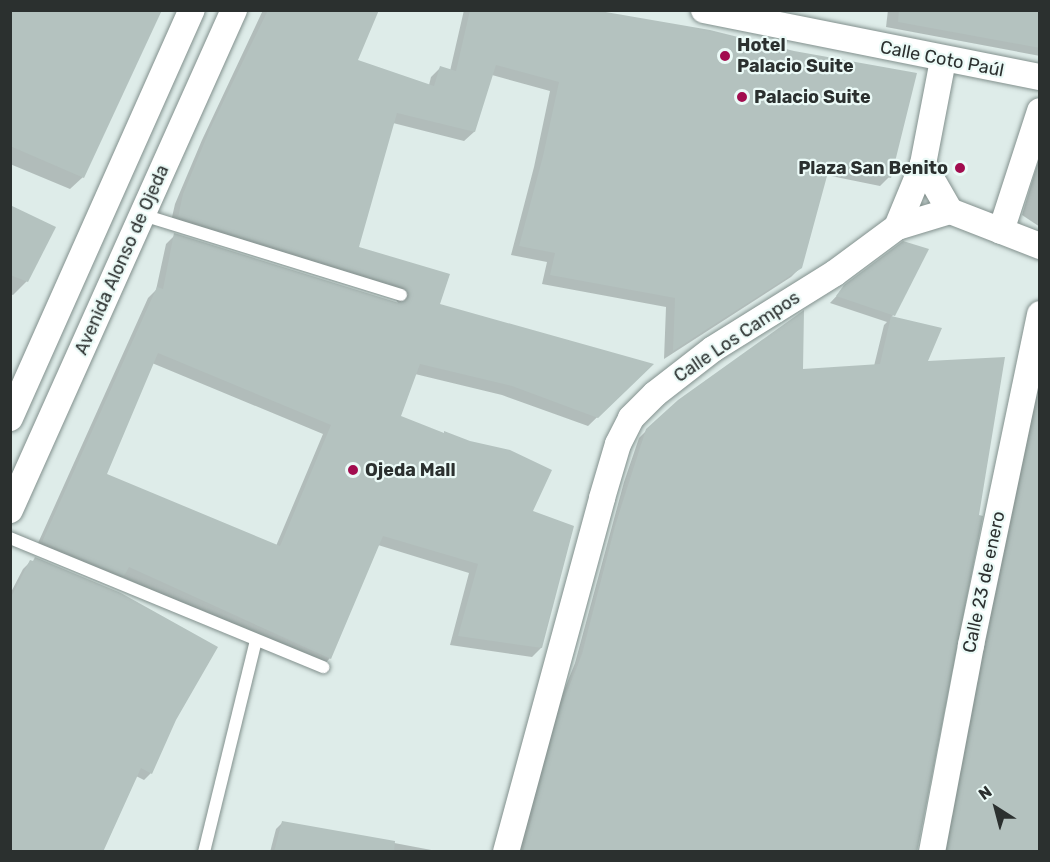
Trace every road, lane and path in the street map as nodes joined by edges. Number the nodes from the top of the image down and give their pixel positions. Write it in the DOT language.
graph roads {
  1 [pos="192,10"];
  2 [pos="234,10"];
  3 [pos="704,10"];
  4 [pos="943,60"];
  5 [pos="1040,77"];
  6 [pos="1040,111"];
  7 [pos="923,164"];
  8 [pos="950,211"];
  9 [pos="142,214"];
  10 [pos="897,227"];
  11 [pos="1001,231"];
  12 [pos="1040,246"];
  13 [pos="401,295"];
  14 [pos="1040,314"];
  15 [pos="10,418"];
  16 [pos="10,510"];
  17 [pos="10,537"];
  18 [pos="256,641"];
  19 [pos="323,667"];
  20 [pos="204,852"];
  21 [pos="506,852"];
  22 [pos="932,852"];
  1 -- 15 [label="street, Avenida Alonso de Ojeda"];
  2 -- 9 [label="street, Avenida Alonso de Ojeda"];
  3 -- 4 [label="street, Calle Coto Paúl"];
  4 -- 5 [label="street, Calle Coto Paúl"];
  4 -- 7 [label="street"];
  6 -- 11 [label="street"];
  7 -- 8 [label="street"];
  7 -- 10 [label="street"];
  8 -- 10 [label="street"];
  8 -- 11 [label="street"];
  9 -- 13 [label="lane"];
  9 -- 16 [label="street, Avenida Alonso de Ojeda"];
  10 -- 21 [label="street, Calle Los Campos"];
  11 -- 12 [label="street"];
  14 -- 22 [label="street, Calle 23 de enero"];
  17 -- 18 [label="lane"];
  18 -- 19 [label="lane"];
  18 -- 20 [label="lane"];
}
